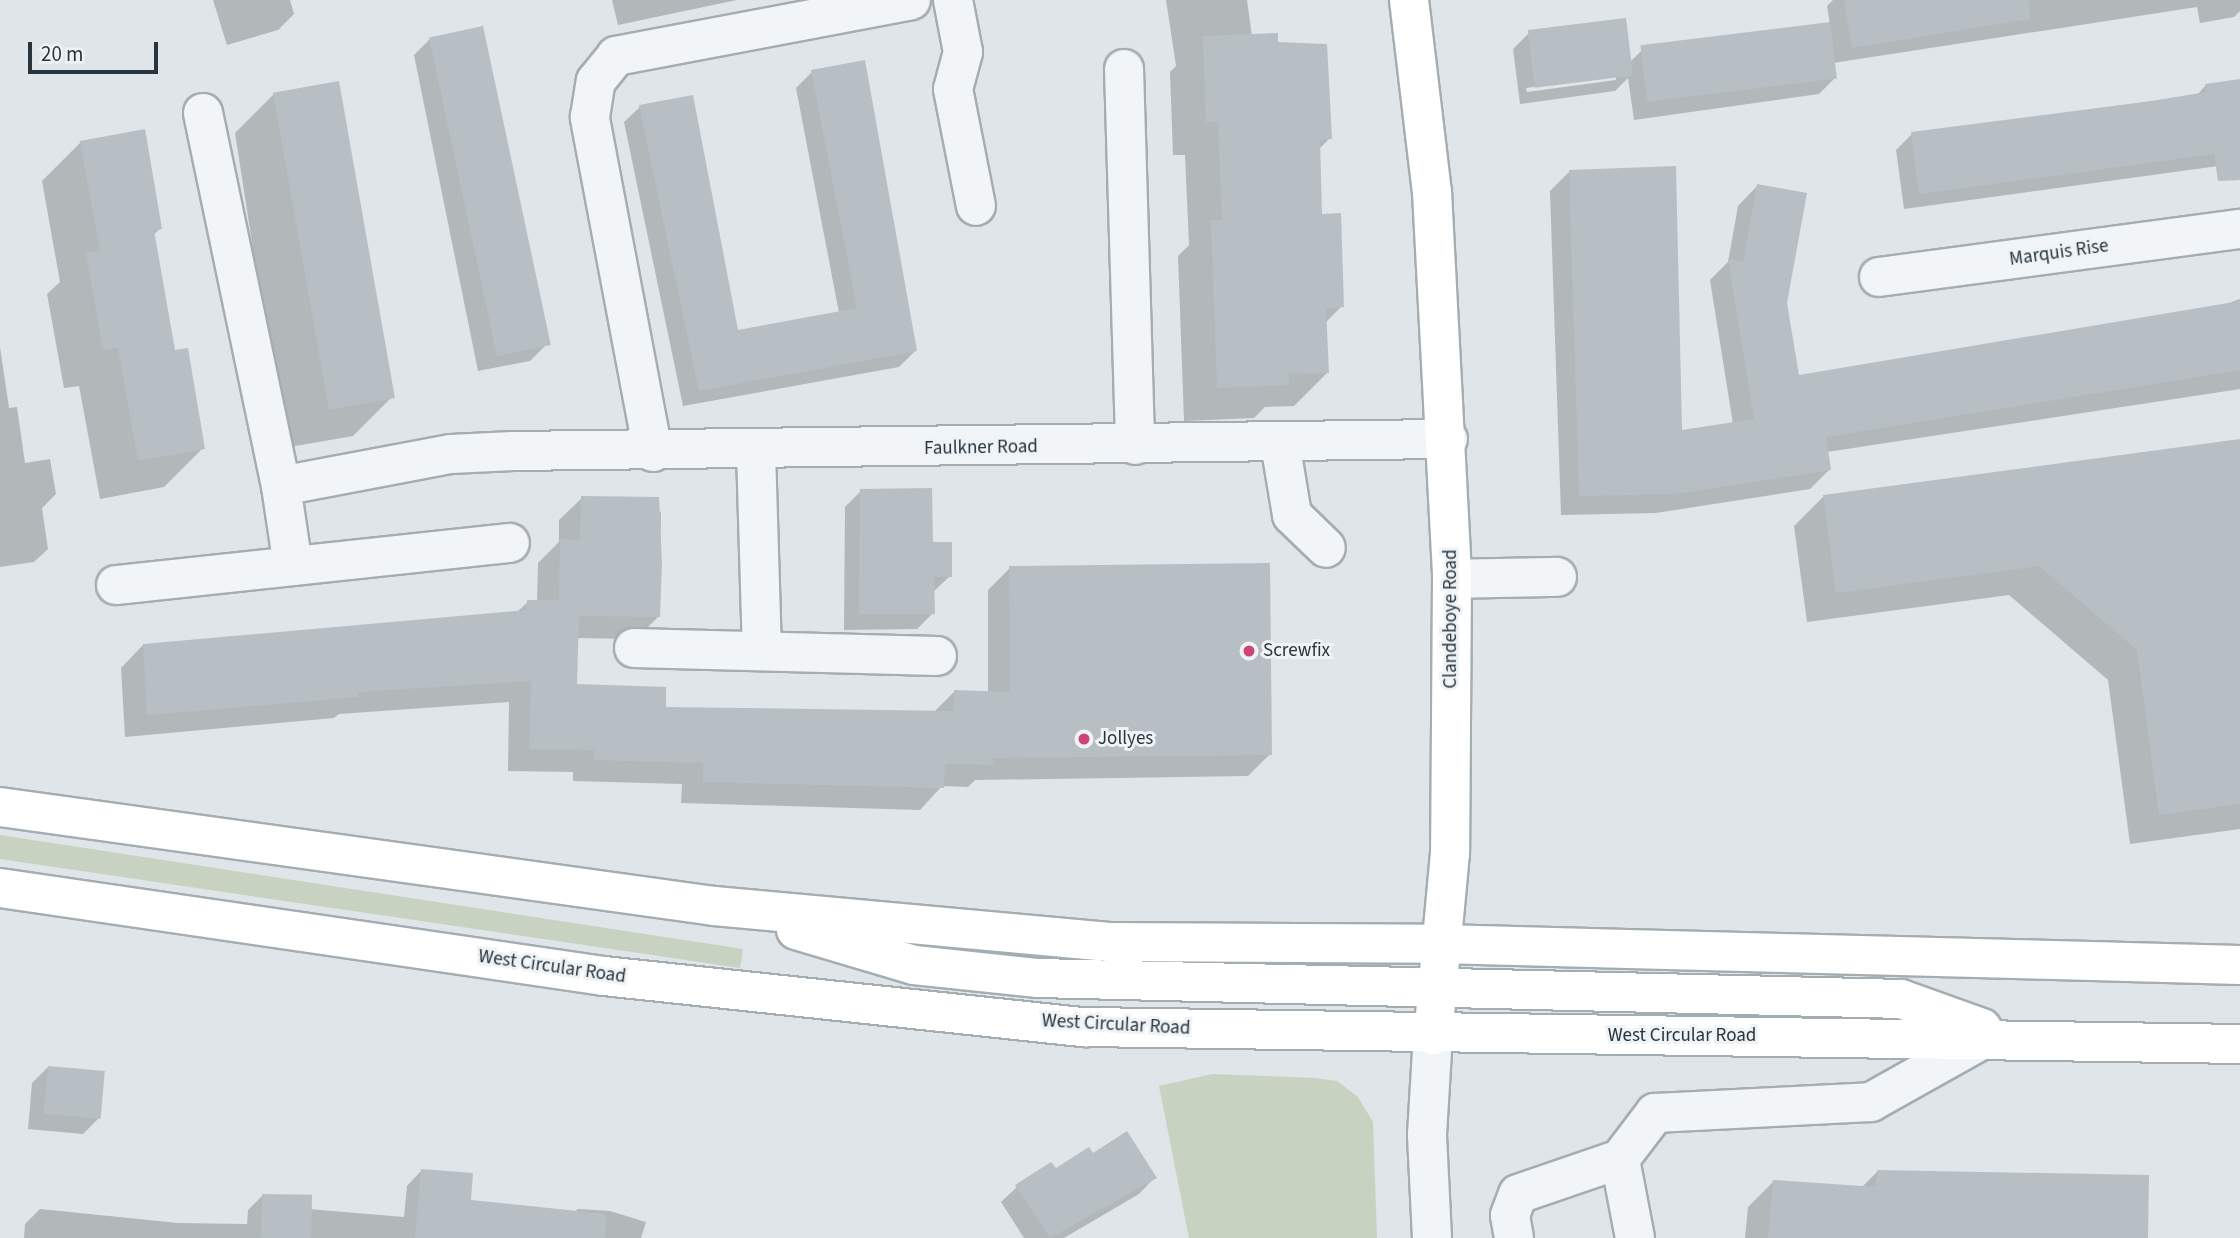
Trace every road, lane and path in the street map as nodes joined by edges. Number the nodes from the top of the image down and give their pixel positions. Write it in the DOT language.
graph roads {
  1 [pos="911,0"];
  2 [pos="953,0"];
  3 [pos="1409,0"];
  4 [pos="1124,69"];
  5 [pos="203,113"];
  6 [pos="976,206"];
  7 [pos="2240,229"];
  8 [pos="1879,277"];
  9 [pos="1448,439"];
  10 [pos="1280,443"];
  11 [pos="1135,445"];
  12 [pos="756,451"];
  13 [pos="653,452"];
  14 [pos="282,486"];
  15 [pos="510,543"];
  16 [pos="1326,548"];
  17 [pos="293,566"];
  18 [pos="1557,577"];
  19 [pos="1452,579"];
  20 [pos="116,585"];
  21 [pos="634,648"];
  22 [pos="762,652"];
  23 [pos="936,656"];
  24 [pos="0,807"];
  25 [pos="0,888"];
  26 [pos="714,906"];
  27 [pos="1440,944"];
  28 [pos="2240,965"];
  29 [pos="1437,987"];
  30 [pos="1433,1035"];
  31 [pos="1998,1038"];
  32 [pos="2240,1044"];
  33 [pos="1620,1159"];
  34 [pos="1432,1238"];
  35 [pos="1514,1238"];
  36 [pos="1634,1238"];
  1 -- 13 [label="street"];
  2 -- 6 [label="street"];
  3 -- 9 [label="main road, Clandeboye Road"];
  4 -- 11 [label="street"];
  5 -- 14 [label="street"];
  7 -- 8 [label="street, Marquis Rise"];
  9 -- 10 [label="street, Faulkner Road"];
  9 -- 19 [label="main road, Clandeboye Road"];
  10 -- 11 [label="street, Faulkner Road"];
  10 -- 16 [label="street"];
  11 -- 12 [label="street, Faulkner Road"];
  12 -- 13 [label="street, Faulkner Road"];
  12 -- 22 [label="street"];
  13 -- 14 [label="street, Faulkner Road"];
  14 -- 17 [label="street"];
  15 -- 17 [label="street"];
  17 -- 20 [label="street"];
  18 -- 19 [label="street"];
  19 -- 27 [label="main road, Clandeboye Road"];
  21 -- 22 [label="street"];
  22 -- 23 [label="street"];
  24 -- 26 [label="main road"];
  25 -- 30 [label="main road, West Circular Road"];
  26 -- 27 [label="main road"];
  26 -- 29 [label="main road"];
  27 -- 28 [label="main road"];
  27 -- 29 [label="main road, Clandeboye Road"];
  29 -- 30 [label="main road, Clandeboye Road"];
  29 -- 31 [label="main road"];
  30 -- 31 [label="main road, West Circular Road"];
  30 -- 34 [label="street, Clandeboye Road"];
  31 -- 32 [label="main road, West Circular Road"];
  31 -- 33 [label="street"];
  33 -- 35 [label="street"];
  33 -- 36 [label="street"];
}
